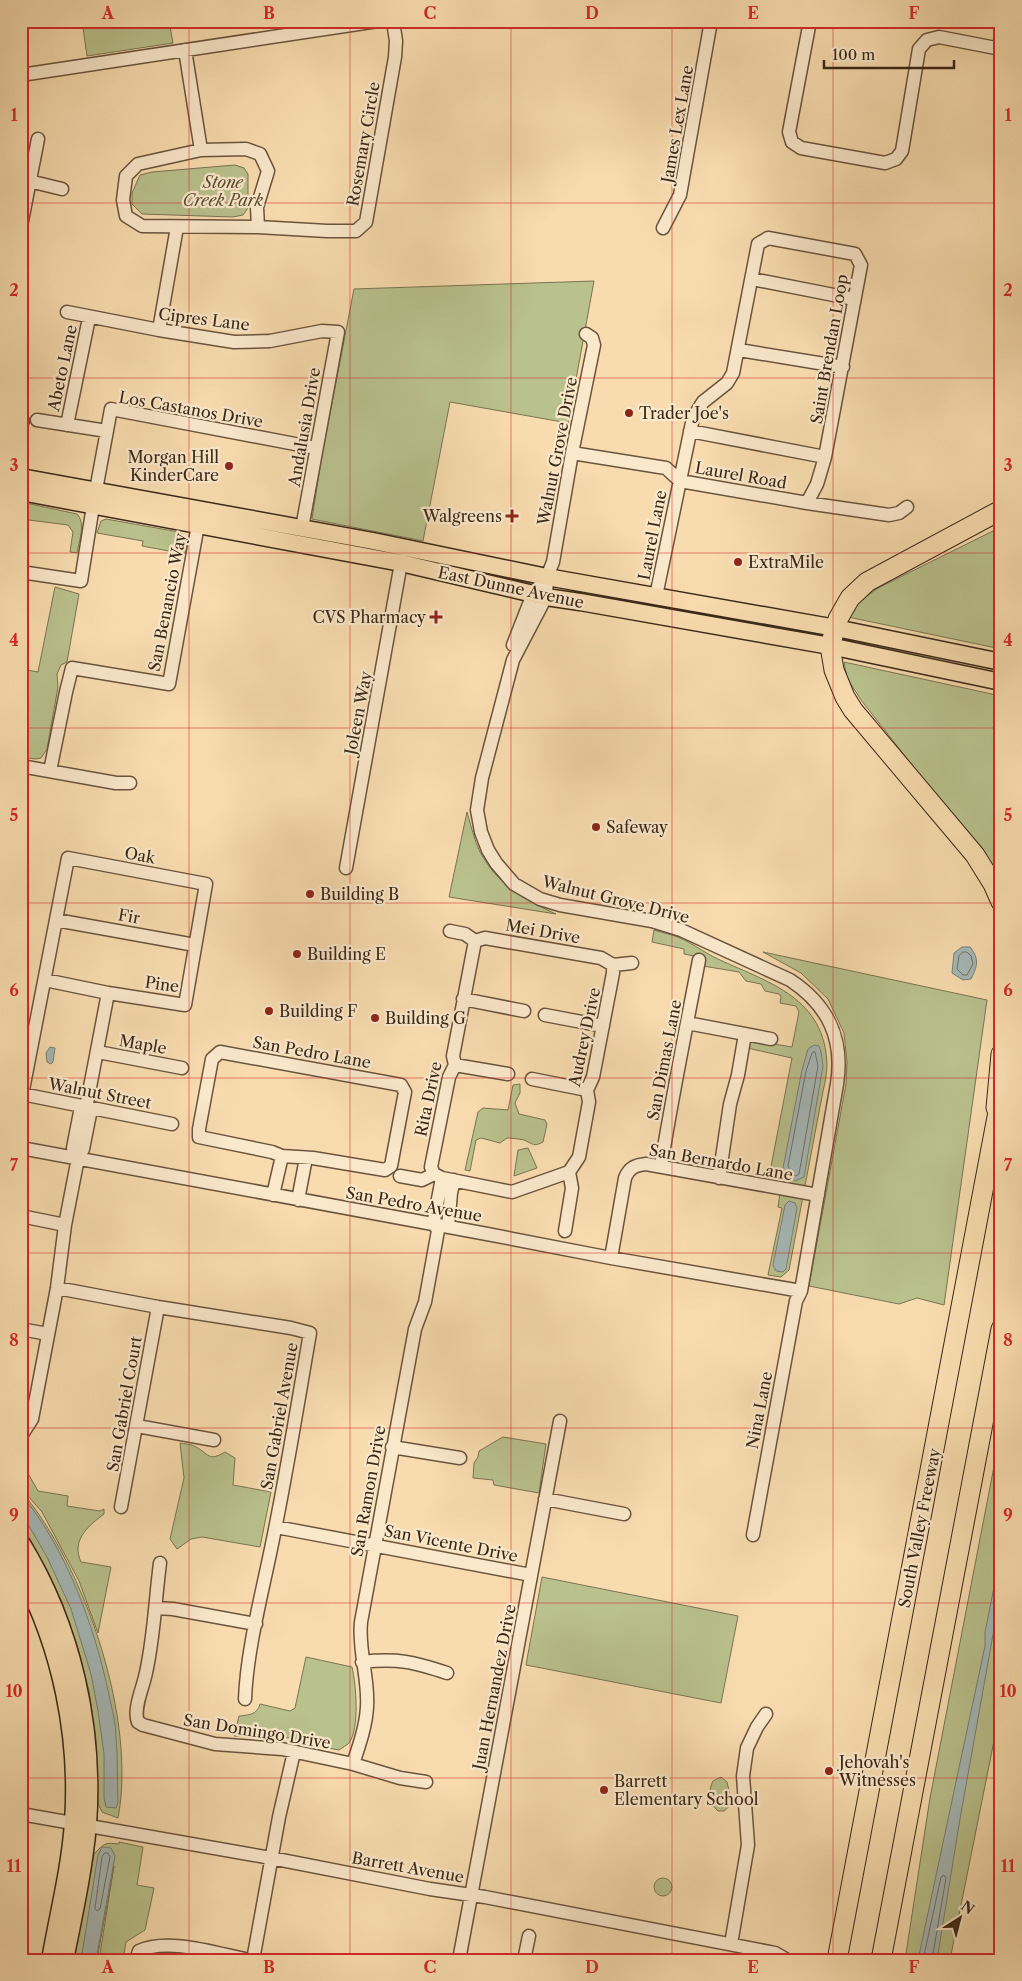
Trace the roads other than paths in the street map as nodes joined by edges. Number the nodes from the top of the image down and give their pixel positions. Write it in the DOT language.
graph roads {
  1 [pos="378,21"];
  2 [pos="393,21"];
  3 [pos="711,21"];
  4 [pos="810,21"];
  5 [pos="313,26"];
  6 [pos="1001,49"];
  7 [pos="185,50"];
  8 [pos="21,75"];
  9 [pos="38,139"];
  10 [pos="201,150"];
  11 [pos="26,180"];
  12 [pos="62,189"];
  13 [pos="21,226"];
  14 [pos="177,227"];
  15 [pos="258,227"];
  16 [pos="663,228"];
  17 [pos="752,280"];
  18 [pos="854,299"];
  19 [pos="67,312"];
  20 [pos="89,318"];
  21 [pos="158,330"];
  22 [pos="338,332"];
  23 [pos="586,334"];
  24 [pos="739,350"];
  25 [pos="843,367"];
  26 [pos="37,420"];
  27 [pos="67,425"];
  28 [pos="107,431"];
  29 [pos="690,431"];
  30 [pos="316,448"];
  31 [pos="572,453"];
  32 [pos="825,458"];
  33 [pos="21,477"];
  34 [pos="680,481"];
  35 [pos="21,492"];
  36 [pos="94,498"];
  37 [pos="807,503"];
  38 [pos="907,507"];
  39 [pos="1001,510"];
  40 [pos="198,525"];
  41 [pos="302,528"];
  42 [pos="260,536"];
  43 [pos="379,542"];
  44 [pos="460,558"];
  45 [pos="401,563"];
  46 [pos="21,572"];
  47 [pos="547,577"];
  48 [pos="540,596"];
  49 [pos="656,596"];
  50 [pos="833,637"];
  51 [pos="1001,662"];
  52 [pos="1001,682"];
  53 [pos="21,766"];
  54 [pos="50,771"];
  55 [pos="130,783"];
  56 [pos="346,868"];
  57 [pos="206,884"];
  58 [pos="1001,902"];
  59 [pos="56,920"];
  60 [pos="450,931"];
  61 [pos="475,941"];
  62 [pos="195,945"];
  63 [pos="699,960"];
  64 [pos="632,963"];
  65 [pos="613,965"];
  66 [pos="45,980"];
  67 [pos="108,993"];
  68 [pos="463,999"];
  69 [pos="524,1011"];
  70 [pos="545,1015"];
  71 [pos="687,1023"];
  72 [pos="603,1026"];
  73 [pos="745,1034"];
  74 [pos="771,1039"];
  75 [pos="98,1052"];
  76 [pos="1001,1054"];
  77 [pos="455,1065"];
  78 [pos="182,1068"];
  79 [pos="508,1074"];
  80 [pos="532,1079"];
  81 [pos="587,1090"];
  82 [pos="1001,1096"];
  83 [pos="22,1097"];
  84 [pos="86,1108"];
  85 [pos="172,1124"];
  86 [pos="994,1132"];
  87 [pos="21,1148"];
  88 [pos="282,1156"];
  89 [pos="78,1158"];
  90 [pos="306,1158"];
  91 [pos="661,1166"];
  92 [pos="569,1172"];
  93 [pos="400,1176"];
  94 [pos="443,1178"];
  95 [pos="719,1178"];
  96 [pos="272,1195"];
  97 [pos="818,1195"];
  98 [pos="437,1199"];
  99 [pos="298,1200"];
  100 [pos="451,1202"];
  101 [pos="21,1216"];
  102 [pos="65,1225"];
  103 [pos="440,1226"];
  104 [pos="565,1231"];
  105 [pos="611,1258"];
  106 [pos="56,1288"];
  107 [pos="801,1291"];
  108 [pos="158,1307"];
  109 [pos="21,1329"];
  110 [pos="1001,1329"];
  111 [pos="48,1334"];
  112 [pos="1001,1369"];
  113 [pos="989,1390"];
  114 [pos="560,1421"];
  115 [pos="137,1426"];
  116 [pos="21,1436"];
  117 [pos="214,1440"];
  118 [pos="392,1447"];
  119 [pos="460,1458"];
  120 [pos="545,1499"];
  121 [pos="121,1507"];
  122 [pos="624,1514"];
  123 [pos="276,1527"];
  124 [pos="752,1535"];
  125 [pos="21,1542"];
  126 [pos="374,1545"];
  127 [pos="160,1563"];
  128 [pos="21,1573"];
  129 [pos="531,1575"];
  130 [pos="156,1608"];
  131 [pos="256,1624"];
  132 [pos="362,1662"];
  133 [pos="447,1674"];
  134 [pos="245,1700"];
  135 [pos="766,1714"];
  136 [pos="294,1752"];
  137 [pos="353,1764"];
  138 [pos="426,1782"];
  139 [pos="21,1814"];
  140 [pos="80,1824"];
  141 [pos="272,1858"];
  142 [pos="471,1895"];
  143 [pos="846,1914"];
  144 [pos="528,1936"];
  145 [pos="730,1944"];
  146 [pos="50,1960"];
  147 [pos="65,1960"];
  148 [pos="136,1960"];
  149 [pos="249,1960"];
  150 [pos="253,1960"];
  151 [pos="459,1960"];
  152 [pos="524,1960"];
  153 [pos="787,1960"];
  154 [pos="827,1960"];
  155 [pos="837,1960"];
  156 [pos="881,1960"];
  1 -- 5 [label="street"];
  2 -- 15 [label="street, Rosemary Circle"];
  3 -- 16 [label="street, James Lex Lane"];
  4 -- 6 [label="street"];
  5 -- 7 [label="street"];
  7 -- 8 [label="street"];
  7 -- 10 [label="street"];
  9 -- 11 [label="street"];
  10 -- 14 [label="street, Rosemary Circle"];
  10 -- 15 [label="street, Rosemary Circle"];
  11 -- 12 [label="street"];
  11 -- 13 [label="street"];
  14 -- 15 [label="street, Rosemary Circle"];
  14 -- 21 [label="street"];
  17 -- 18 [label="street"];
  17 -- 18 [label="street, Saint Brendan Loop"];
  17 -- 24 [label="street, Saint Brendan Loop"];
  18 -- 25 [label="street, Saint Brendan Loop"];
  19 -- 20 [label="street, Cipres Lane"];
  20 -- 21 [label="street, Cipres Lane"];
  20 -- 27 [label="street, Abeto Lane"];
  21 -- 22 [label="street, Cipres Lane"];
  22 -- 30 [label="street, Andalusia Drive"];
  23 -- 31 [label="street, Walnut Grove Drive"];
  24 -- 25 [label="street"];
  24 -- 29 [label="street, Saint Brendan Loop"];
  25 -- 32 [label="street, Saint Brendan Loop"];
  26 -- 27 [label="street"];
  27 -- 28 [label="street"];
  28 -- 30 [label="street, Los Castanos Drive"];
  28 -- 36 [label="street, Los Castanos Drive"];
  29 -- 32 [label="street"];
  29 -- 34 [label="street, Saint Brendan Loop"];
  30 -- 41 [label="street, Andalusia Drive"];
  31 -- 34 [label="street, Laurel Road"];
  31 -- 47 [label="street, Walnut Grove Drive"];
  32 -- 37 [label="street, Saint Brendan Loop"];
  33 -- 36 [label="main road, East Dunne Avenue"];
  34 -- 37 [label="street, Laurel Road"];
  34 -- 49 [label="street, Laurel Lane"];
  35 -- 36 [label="main road, East Dunne Avenue"];
  36 -- 40 [label="main road, East Dunne Avenue"];
  36 -- 41 [label="main road, East Dunne Avenue"];
  36 -- 46 [label="street, Los Castanos Drive"];
  37 -- 38 [label="street, Laurel Road"];
  39 -- 50 [label="highway"];
  40 -- 42 [label="main road, East Dunne Avenue"];
  40 -- 54 [label="street, San Benancio Way"];
  41 -- 42 [label="main road"];
  41 -- 43 [label="main road, East Dunne Avenue"];
  42 -- 45 [label="main road, East Dunne Avenue"];
  43 -- 44 [label="main road, East Dunne Avenue"];
  43 -- 45 [label="main road"];
  44 -- 45 [label="main road"];
  44 -- 47 [label="main road, East Dunne Avenue"];
  45 -- 48 [label="main road, East Dunne Avenue"];
  45 -- 56 [label="street, Joleen Way"];
  47 -- 48 [label="street, Walnut Grove Drive"];
  47 -- 49 [label="main road, East Dunne Avenue"];
  48 -- 50 [label="main road, East Dunne Avenue"];
  48 -- 97 [label="street, Walnut Grove Drive"];
  49 -- 50 [label="main road, East Dunne Avenue"];
  50 -- 51 [label="main road, East Dunne Avenue"];
  50 -- 52 [label="main road, East Dunne Avenue"];
  50 -- 58 [label="highway"];
  53 -- 54 [label="street"];
  54 -- 55 [label="street"];
  57 -- 59 [label="street, Oak"];
  57 -- 62 [label="street, Pine"];
  59 -- 62 [label="street, Fir"];
  59 -- 66 [label="street"];
  60 -- 61 [label="street, Mei Drive"];
  61 -- 65 [label="street, Mei Drive"];
  61 -- 68 [label="street, Rita Drive"];
  62 -- 67 [label="street, Pine"];
  63 -- 71 [label="street, San Dimas Lane"];
  64 -- 65 [label="street, Mei Drive"];
  65 -- 72 [label="street, Audrey Drive"];
  66 -- 67 [label="street, Pine"];
  66 -- 83 [label="street"];
  67 -- 75 [label="street"];
  68 -- 69 [label="street"];
  68 -- 77 [label="street, Rita Drive"];
  70 -- 72 [label="street"];
  71 -- 73 [label="street"];
  71 -- 91 [label="street, San Dimas Lane"];
  72 -- 81 [label="street, Audrey Drive"];
  73 -- 74 [label="street"];
  73 -- 95 [label="street"];
  75 -- 78 [label="street, Maple"];
  75 -- 84 [label="street"];
  76 -- 86 [label="highway"];
  77 -- 79 [label="street"];
  77 -- 94 [label="street, Rita Drive"];
  80 -- 81 [label="street"];
  81 -- 92 [label="street, Audrey Drive"];
  82 -- 86 [label="highway, South Valley Freeway"];
  83 -- 84 [label="street, Walnut Street"];
  84 -- 85 [label="street, Walnut Street"];
  84 -- 89 [label="street"];
  86 -- 143 [label="highway, South Valley Freeway"];
  87 -- 89 [label="street, San Pedro Avenue"];
  88 -- 90 [label="street, San Pedro Lane"];
  88 -- 90 [label="street, San Pedro Lane"];
  88 -- 96 [label="street"];
  89 -- 96 [label="street, San Pedro Avenue"];
  89 -- 102 [label="street"];
  90 -- 99 [label="street"];
  91 -- 95 [label="street, San Bernardo Lane"];
  91 -- 105 [label="street, San Bernardo Lane"];
  92 -- 94 [label="street"];
  92 -- 104 [label="street"];
  93 -- 94 [label="street"];
  94 -- 98 [label="street, San Ramon Drive"];
  94 -- 100 [label="street, San Ramon Drive"];
  95 -- 97 [label="street, San Bernardo Lane"];
  96 -- 99 [label="street, San Pedro Avenue"];
  97 -- 107 [label="street, Walnut Grove Drive"];
  98 -- 100 [label="street"];
  98 -- 103 [label="street, San Ramon Drive"];
  99 -- 103 [label="street, San Pedro Avenue"];
  100 -- 103 [label="street, San Ramon Drive"];
  101 -- 102 [label="street"];
  102 -- 106 [label="street"];
  103 -- 105 [label="street, San Pedro Avenue"];
  103 -- 118 [label="street, San Ramon Drive"];
  105 -- 107 [label="street, San Pedro Avenue"];
  106 -- 108 [label="street, San Gabriel Avenue"];
  106 -- 111 [label="street"];
  107 -- 124 [label="street, Nina Lane"];
  108 -- 115 [label="street, San Gabriel Court"];
  108 -- 123 [label="street, San Gabriel Avenue"];
  109 -- 111 [label="street"];
  110 -- 113 [label="highway"];
  111 -- 116 [label="street"];
  112 -- 113 [label="highway"];
  113 -- 156 [label="highway"];
  114 -- 120 [label="street, Juan Hernandez Drive"];
  115 -- 117 [label="street"];
  115 -- 121 [label="street, San Gabriel Court"];
  118 -- 119 [label="street"];
  118 -- 126 [label="street, San Ramon Drive"];
  120 -- 122 [label="street"];
  120 -- 129 [label="street, Juan Hernandez Drive"];
  123 -- 126 [label="street, San Vicente Drive"];
  123 -- 131 [label="street, San Gabriel Avenue"];
  125 -- 140 [label="main road"];
  126 -- 129 [label="street, San Vicente Drive"];
  126 -- 132 [label="street, San Ramon Drive"];
  127 -- 130 [label="street, San Domingo Drive"];
  128 -- 140 [label="main road"];
  129 -- 142 [label="street, Juan Hernandez Drive"];
  130 -- 131 [label="street"];
  130 -- 136 [label="street, San Domingo Drive"];
  131 -- 134 [label="street, San Gabriel Avenue"];
  132 -- 133 [label="street"];
  132 -- 137 [label="street, San Ramon Drive"];
  135 -- 145 [label="street"];
  136 -- 137 [label="street, San Domingo Drive"];
  136 -- 141 [label="street"];
  137 -- 138 [label="street, San Domingo Drive"];
  139 -- 140 [label="street, Barrett Avenue"];
  140 -- 141 [label="street, Barrett Avenue"];
  140 -- 146 [label="main road"];
  140 -- 147 [label="main road"];
  141 -- 142 [label="street, Barrett Avenue"];
  141 -- 150 [label="street"];
  142 -- 145 [label="street, Barrett Avenue"];
  142 -- 151 [label="street, Juan Hernandez Drive"];
  143 -- 154 [label="highway"];
  143 -- 155 [label="highway, South Valley Freeway"];
  144 -- 152 [label="street"];
  145 -- 153 [label="street, Barrett Avenue"];
  148 -- 149 [label="street"];
}
